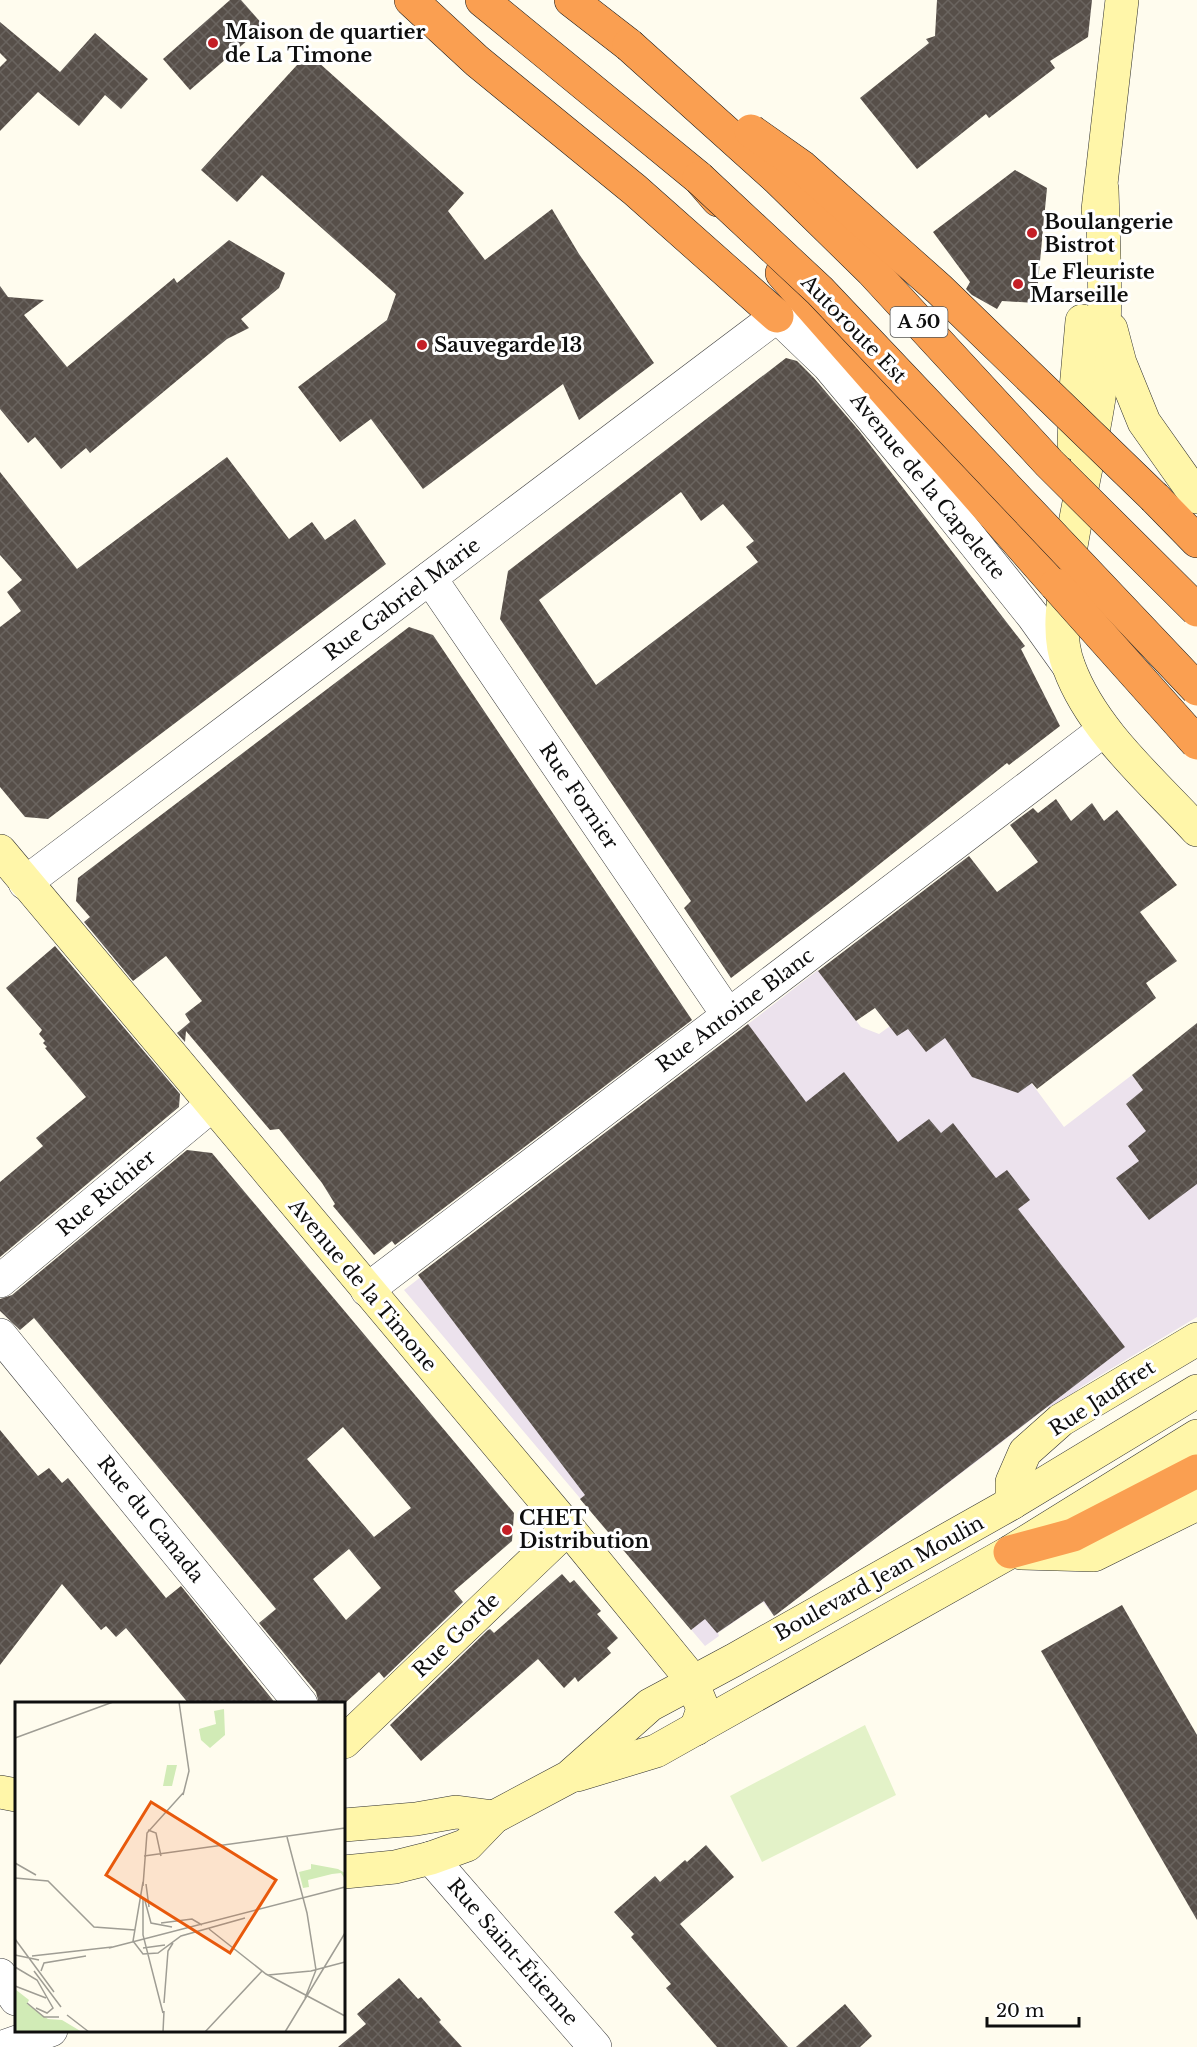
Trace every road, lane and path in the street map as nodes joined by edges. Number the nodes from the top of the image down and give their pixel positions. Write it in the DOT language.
graph roads {
  1 [pos="411,0"];
  2 [pos="482,0"];
  3 [pos="571,0"];
  4 [pos="1122,0"];
  5 [pos="629,45"];
  6 [pos="699,178"];
  7 [pos="1102,189"];
  8 [pos="1105,308"];
  9 [pos="777,316"];
  10 [pos="1087,393"];
  11 [pos="1144,422"];
  12 [pos="1197,497"];
  13 [pos="1155,498"];
  14 [pos="1197,527"];
  15 [pos="1197,541"];
  16 [pos="430,578"];
  17 [pos="1197,610"];
  18 [pos="1068,665"];
  19 [pos="1197,688"];
  20 [pos="1104,730"];
  21 [pos="1197,743"];
  22 [pos="1197,830"];
  23 [pos="0,851"];
  24 [pos="26,882"];
  25 [pos="728,1015"];
  26 [pos="212,1105"];
  27 [pos="0,1281"];
  28 [pos="367,1290"];
  29 [pos="0,1335"];
  30 [pos="1197,1339"];
  31 [pos="1197,1391"];
  32 [pos="1197,1436"];
  33 [pos="1197,1471"];
  34 [pos="1012,1503"];
  35 [pos="1197,1504"];
  36 [pos="568,1528"];
  37 [pos="1010,1552"];
  38 [pos="692,1682"];
  39 [pos="299,1702"];
  40 [pos="696,1729"];
  41 [pos="345,1741"];
  42 [pos="569,1777"];
  43 [pos="0,1792"];
  44 [pos="15,1796"];
  45 [pos="494,1817"];
  46 [pos="345,1826"];
  47 [pos="431,1858"];
  48 [pos="346,1864"];
  49 [pos="0,1975"];
  50 [pos="15,1998"];
  51 [pos="43,2032"];
  52 [pos="3,2047"];
  53 [pos="595,2047"];
  1 -- 9 [label="highway"];
  2 -- 6 [label="highway, Autoroute Est / A 50"];
  3 -- 5 [label="highway, A 50"];
  4 -- 7 [label="street, Avenue de la Capelette"];
  5 -- 13 [label="highway, bridge"];
  5 -- 17 [label="highway, A 50, bridge"];
  6 -- 19 [label="highway, Autoroute Est / A 50, bridge"];
  6 -- 21 [label="highway, bridge"];
  7 -- 8 [label="street, Avenue de la Capelette"];
  7 -- 10 [label="street, Avenue de la Capelette"];
  8 -- 10 [label="street, Avenue de la Capelette"];
  8 -- 11 [label="street"];
  9 -- 16 [label="street, Rue Gabriel Marie"];
  9 -- 18 [label="street, Avenue de la Capelette"];
  10 -- 11 [label="street"];
  10 -- 18 [label="street, Avenue de la Capelette"];
  11 -- 12 [label="street"];
  13 -- 14 [label="highway"];
  13 -- 15 [label="highway"];
  16 -- 24 [label="street, Rue Gabriel Marie"];
  16 -- 25 [label="street, Rue Fornier"];
  18 -- 20 [label="street, Avenue de la Capelette"];
  20 -- 22 [label="street, Avenue de la Capelette"];
  20 -- 25 [label="street, Rue Antoine Blanc"];
  23 -- 24 [label="street, Avenue de la Timone"];
  24 -- 26 [label="street, Avenue de la Timone"];
  25 -- 28 [label="street, Rue Antoine Blanc"];
  26 -- 27 [label="street, Rue Richier"];
  26 -- 28 [label="street, Avenue de la Timone"];
  28 -- 36 [label="street, Avenue de la Timone"];
  29 -- 39 [label="street, Rue du Canada"];
  30 -- 34 [label="street, Rue Jauffret"];
  31 -- 34 [label="street, Boulevard Jean Moulin"];
  32 -- 37 [label="street, Boulevard Jean Moulin"];
  33 -- 37 [label="highway"];
  34 -- 38 [label="street, Boulevard Jean Moulin"];
  35 -- 37 [label="street"];
  36 -- 38 [label="street, Avenue de la Timone"];
  36 -- 41 [label="street, Rue Gorde"];
  37 -- 40 [label="street, Boulevard Jean Moulin"];
  38 -- 40 [label="street, Avenue de la Timone"];
  38 -- 42 [label="street, Boulevard Jean Moulin"];
  40 -- 42 [label="street, Boulevard Jean Moulin"];
  42 -- 45 [label="street, Boulevard Jean Moulin"];
  43 -- 44 [label="street"];
  45 -- 46 [label="street"];
  45 -- 47 [label="street, Boulevard Jean Moulin"];
  47 -- 48 [label="street, Boulevard Jean Moulin"];
  47 -- 53 [label="street, Rue Saint-Étienne"];
  49 -- 50 [label="street"];
  51 -- 52 [label="street"];
}
